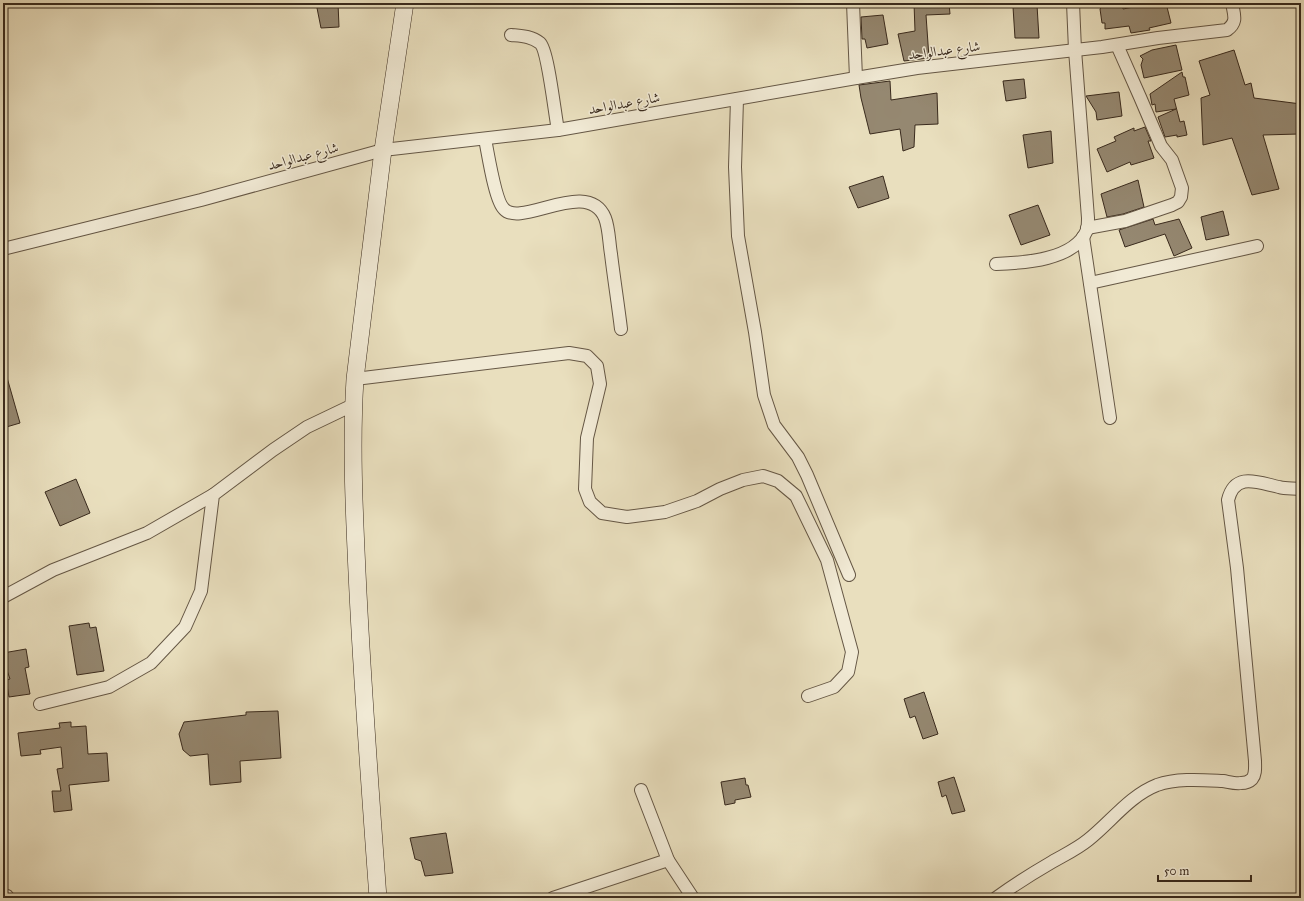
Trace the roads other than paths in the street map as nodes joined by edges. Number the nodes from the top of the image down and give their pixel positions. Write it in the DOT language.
graph roads {
  1 [pos="405,3"];
  2 [pos="853,3"];
  3 [pos="1073,3"];
  4 [pos="1232,3"];
  5 [pos="511,35"];
  6 [pos="1116,45"];
  7 [pos="1074,50"];
  8 [pos="856,78"];
  9 [pos="737,99"];
  10 [pos="558,130"];
  11 [pos="485,139"];
  12 [pos="383,150"];
  13 [pos="1085,233"];
  14 [pos="1257,246"];
  15 [pos="3,249"];
  16 [pos="996,264"];
  17 [pos="1090,283"];
  18 [pos="621,329"];
  19 [pos="355,379"];
  20 [pos="353,405"];
  21 [pos="1110,418"];
  22 [pos="1301,489"];
  23 [pos="213,494"];
  24 [pos="849,575"];
  25 [pos="3,597"];
  26 [pos="808,696"];
  27 [pos="40,704"];
  28 [pos="641,790"];
  29 [pos="668,860"];
  30 [pos="378,898"];
  31 [pos="553,898"];
  32 [pos="693,898"];
  33 [pos="996,898"];
  1 -- 12 [label="street"];
  2 -- 8 [label="street"];
  3 -- 7 [label="street"];
  4 -- 6 [label="street, شارع عبدالواحد"];
  5 -- 10 [label="street"];
  6 -- 7 [label="street, شارع عبدالواحد"];
  6 -- 13 [label="street"];
  7 -- 8 [label="street, شارع عبدالواحد"];
  7 -- 13 [label="street"];
  8 -- 9 [label="street, شارع عبدالواحد"];
  9 -- 10 [label="street, شارع عبدالواحد"];
  9 -- 24 [label="street"];
  10 -- 11 [label="street, شارع عبدالواحد"];
  11 -- 12 [label="street, شارع عبدالواحد"];
  11 -- 18 [label="street"];
  12 -- 15 [label="street, شارع عبدالواحد"];
  12 -- 19 [label="street"];
  13 -- 16 [label="street"];
  13 -- 17 [label="street"];
  14 -- 17 [label="street"];
  17 -- 21 [label="street"];
  19 -- 20 [label="street"];
  19 -- 26 [label="street"];
  20 -- 23 [label="street"];
  20 -- 30 [label="street"];
  22 -- 33 [label="street"];
  23 -- 25 [label="street"];
  23 -- 27 [label="street"];
  28 -- 29 [label="street"];
  29 -- 31 [label="street"];
  29 -- 32 [label="street"];
}
